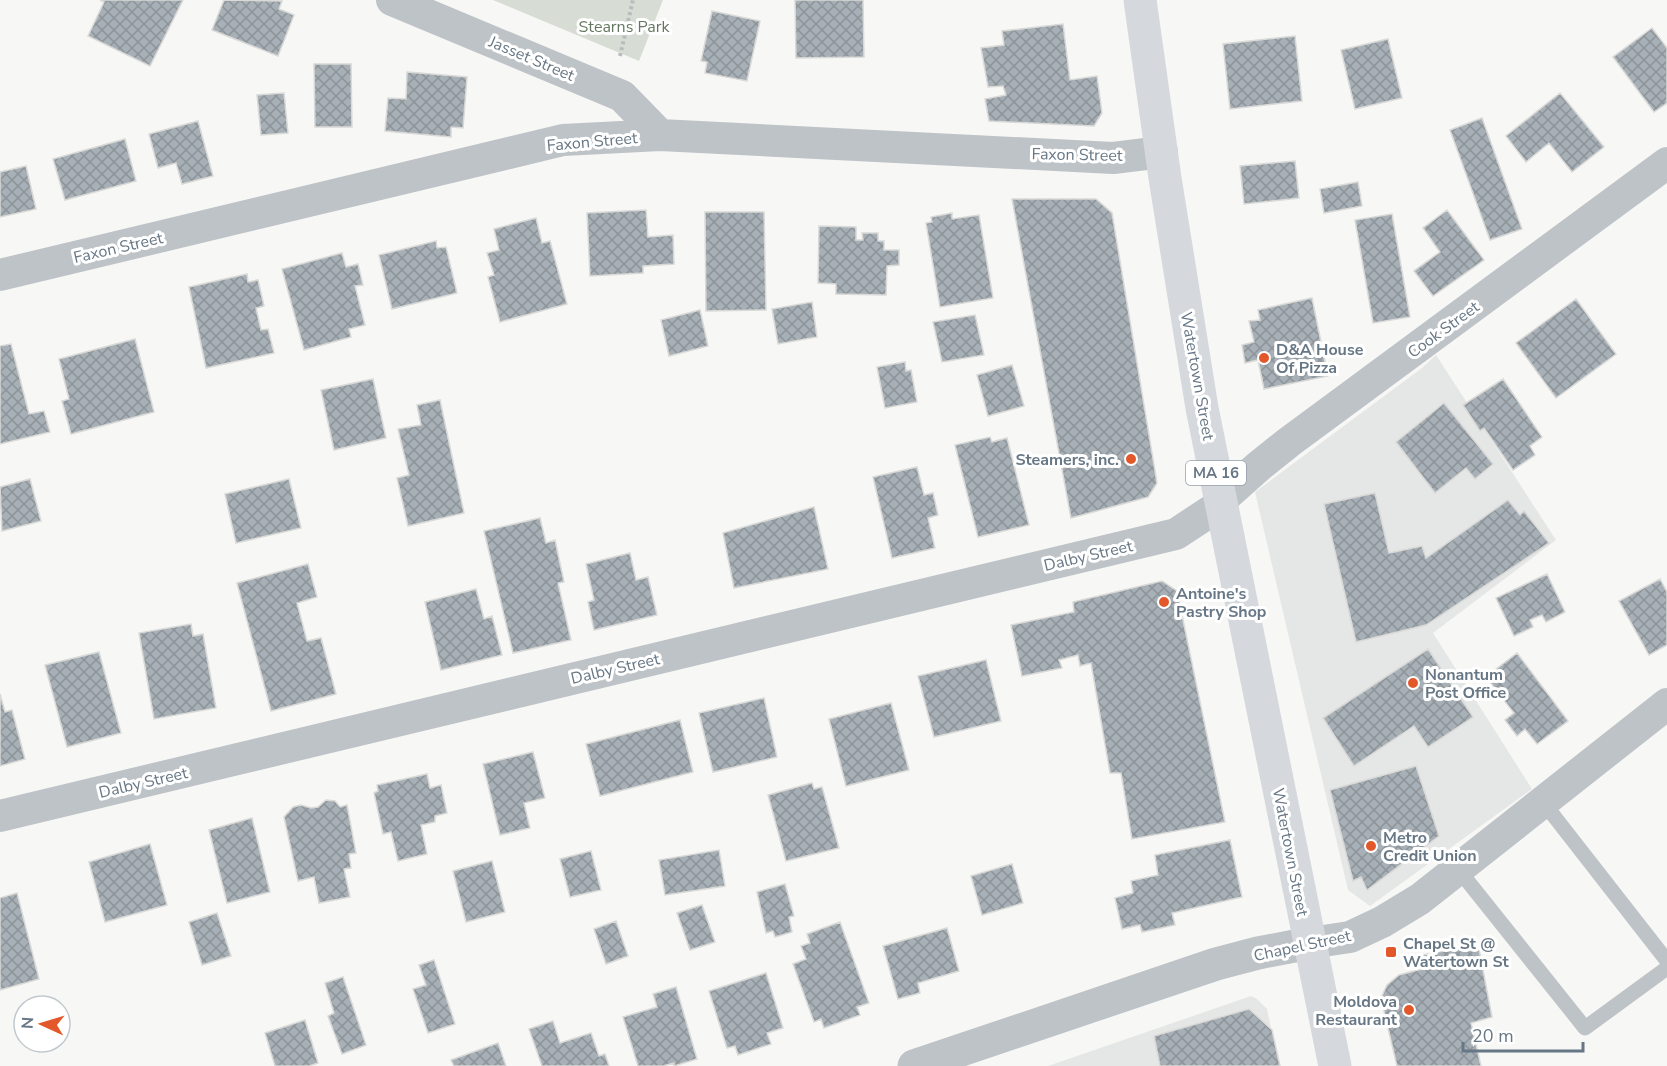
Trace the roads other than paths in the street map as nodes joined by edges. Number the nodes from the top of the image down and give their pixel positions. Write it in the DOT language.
graph roads {
  1 [pos="392,0"];
  2 [pos="1140,0"];
  3 [pos="660,135"];
  4 [pos="1162,152"];
  5 [pos="1667,163"];
  6 [pos="0,275"];
  7 [pos="1222,501"];
  8 [pos="1667,704"];
  9 [pos="1543,802"];
  10 [pos="0,816"];
  11 [pos="1458,869"];
  12 [pos="1310,943"];
  13 [pos="1667,961"];
  14 [pos="1667,968"];
  15 [pos="914,1066"];
  16 [pos="1335,1066"];
  1 -- 3 [label="street, Jasset Street"];
  2 -- 4 [label="main road, Watertown Street / MA 16"];
  3 -- 4 [label="street, Faxon Street"];
  3 -- 6 [label="street, Faxon Street"];
  4 -- 7 [label="main road, Watertown Street / MA 16"];
  5 -- 7 [label="street, Cook Street"];
  7 -- 10 [label="street, Dalby Street"];
  7 -- 12 [label="main road, Watertown Street / MA 16"];
  8 -- 9 [label="street, Chapel Street"];
  9 -- 11 [label="street, Chapel Street"];
  9 -- 13 [label="lane"];
  11 -- 12 [label="street, Chapel Street"];
  11 -- 14 [label="lane"];
  12 -- 15 [label="street, Chapel Street"];
  12 -- 16 [label="main road, Watertown Street / MA 16"];
}
